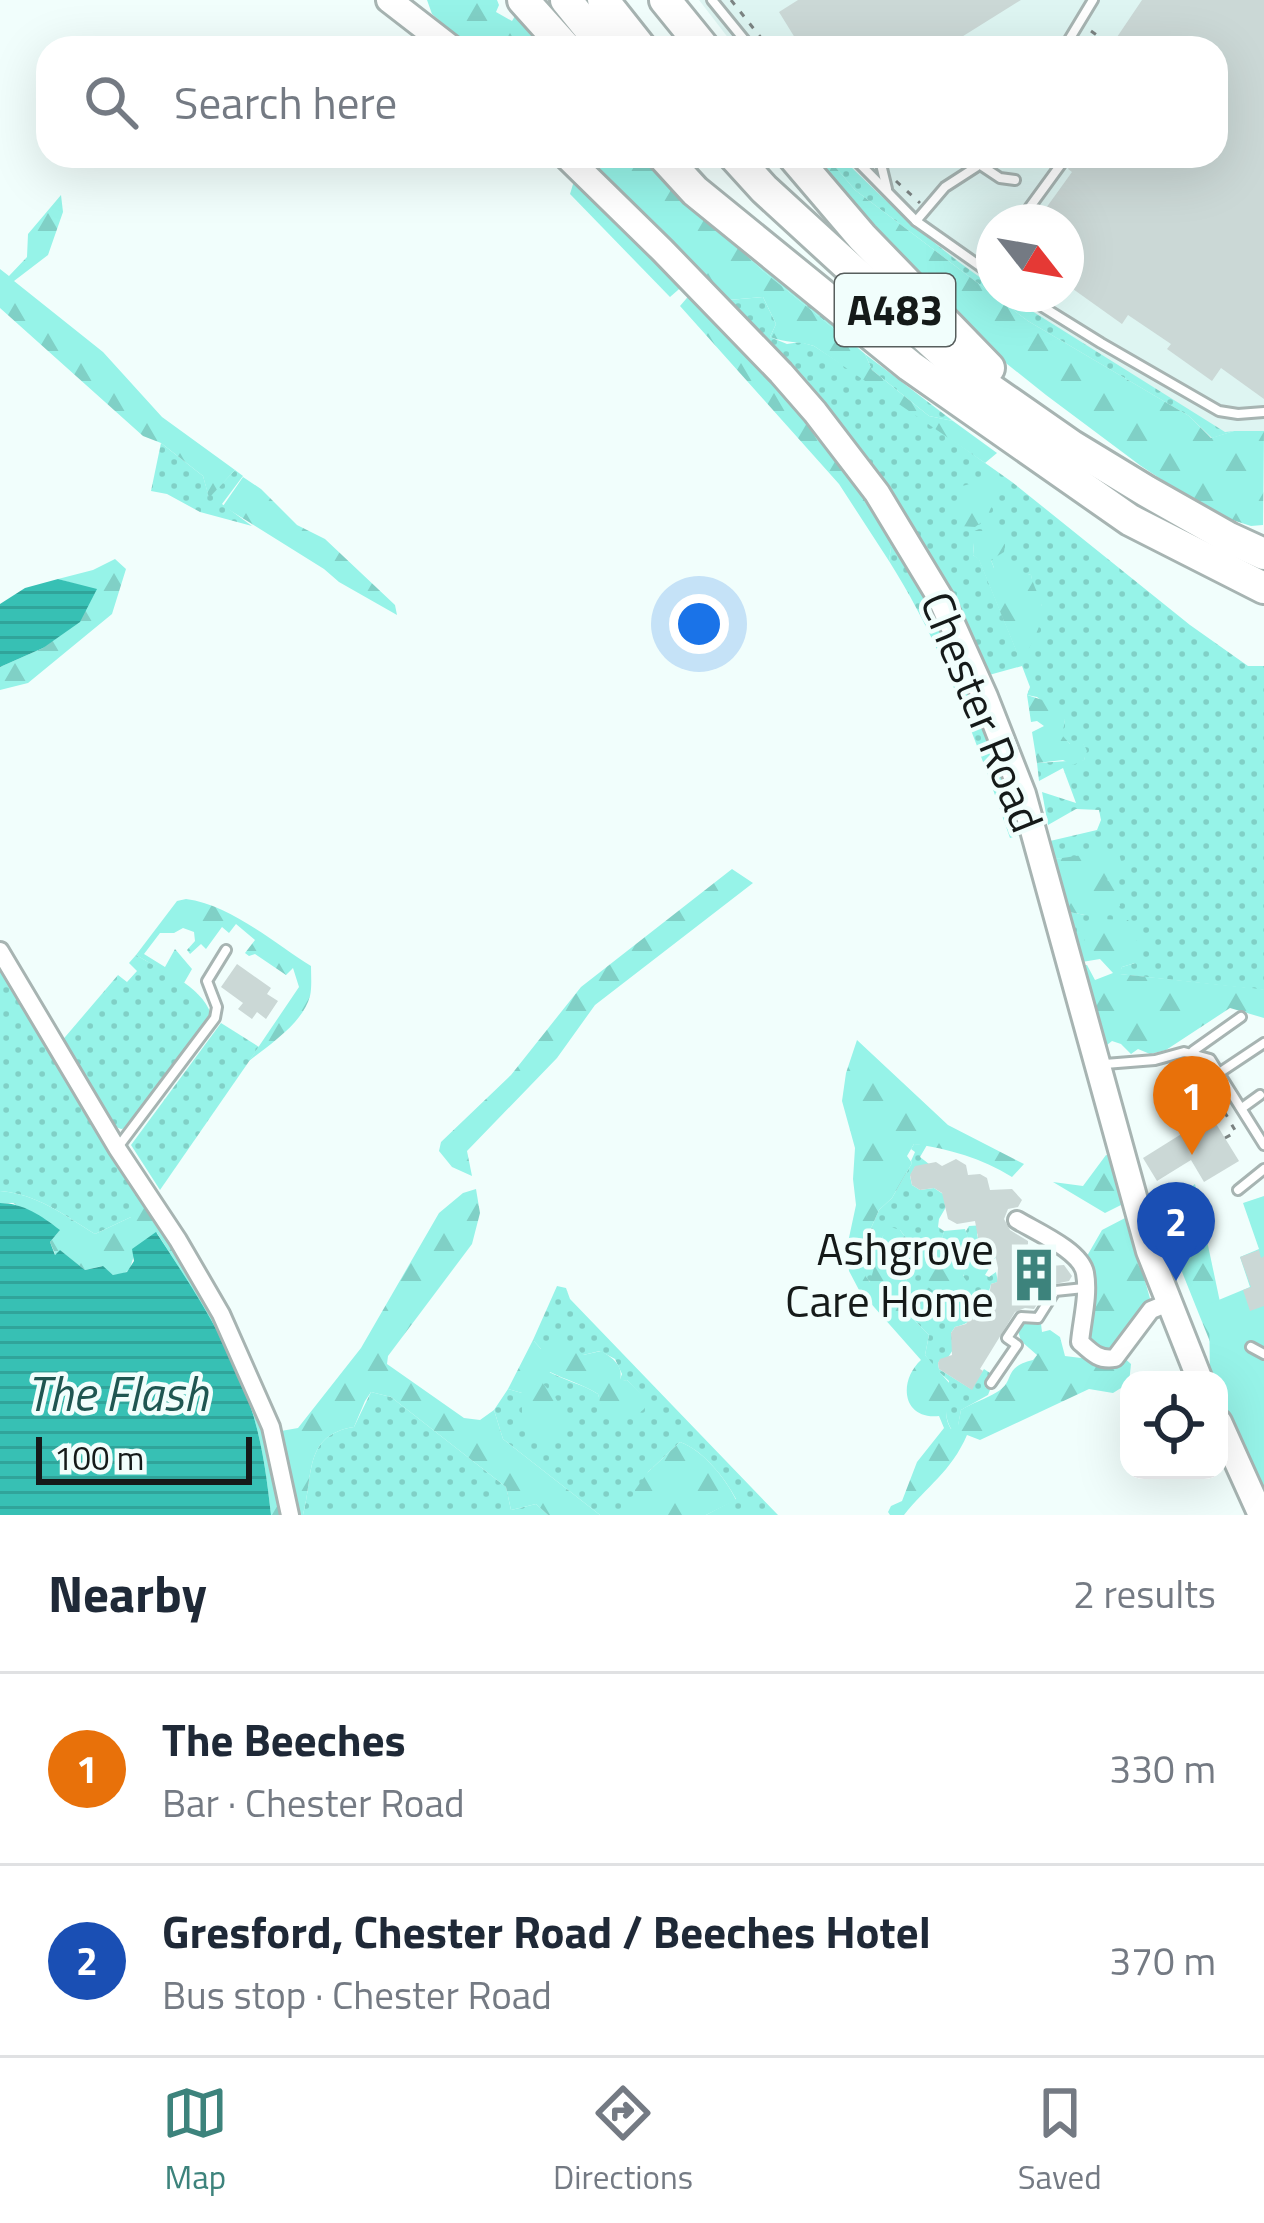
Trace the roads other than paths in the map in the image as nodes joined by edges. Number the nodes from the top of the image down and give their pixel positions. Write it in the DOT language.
graph roads {
  1 [pos="389,0"];
  2 [pos="523,0"];
  3 [pos="566,0"];
  4 [pos="603,0"];
  5 [pos="665,0"];
  6 [pos="712,0"];
  7 [pos="1093,0"];
  8 [pos="436,36"];
  9 [pos="555,36"];
  10 [pos="594,36"];
  11 [pos="632,36"];
  12 [pos="694,36"];
  13 [pos="741,36"];
  14 [pos="1072,36"];
  15 [pos="578,168"];
  16 [pos="674,168"];
  17 [pos="703,168"];
  18 [pos="745,168"];
  19 [pos="804,168"];
  20 [pos="863,168"];
  21 [pos="881,168"];
  22 [pos="972,168"];
  23 [pos="991,168"];
  24 [pos="1058,168"];
  25 [pos="1015,180"];
  26 [pos="888,194"];
  27 [pos="1032,204"];
  28 [pos="916,221"];
  29 [pos="976,264"];
  30 [pos="1052,312"];
  31 [pos="856,321"];
  32 [pos="1264,412"];
  33 [pos="1072,446"];
  34 [pos="1264,554"];
  35 [pos="1264,588"];
  36 [pos="226,950"];
  37 [pos="0,951"];
  38 [pos="1241,1018"];
  39 [pos="1264,1042"];
  40 [pos="1192,1052"];
  41 [pos="1097,1064"];
  42 [pos="1219,1073"];
  43 [pos="1260,1095"];
  44 [pos="1237,1107"];
  45 [pos="1264,1145"];
  46 [pos="117,1148"];
  47 [pos="1264,1169"];
  48 [pos="1238,1190"];
  49 [pos="1017,1220"];
  50 [pos="1085,1288"];
  51 [pos="1168,1303"];
  52 [pos="1251,1347"];
  53 [pos="1264,1354"];
  54 [pos="1196,1371"];
  55 [pos="991,1383"];
  56 [pos="1228,1442"];
  57 [pos="290,1515"];
  58 [pos="1261,1515"];
  1 -- 8 [label="main road"];
  2 -- 9 [label="highway"];
  3 -- 10 [label="highway"];
  4 -- 11 [label="highway"];
  5 -- 12 [label="highway"];
  6 -- 13 [label="lane"];
  7 -- 14 [label="lane"];
  15 -- 41 [label="main road, Chester Road"];
  16 -- 31 [label="highway, A483"];
  17 -- 31 [label="highway, A483"];
  18 -- 33 [label="highway, A483"];
  19 -- 33 [label="highway, A483"];
  20 -- 26 [label="lane"];
  21 -- 26 [label="lane"];
  22 -- 28 [label="lane"];
  23 -- 25 [label="lane"];
  24 -- 27 [label="lane"];
  26 -- 28 [label="lane"];
  28 -- 29 [label="lane"];
  30 -- 32 [label="lane"];
  31 -- 35 [label="highway, A483"];
  33 -- 34 [label="highway, A483"];
  36 -- 46 [label="lane"];
  37 -- 46 [label="street"];
  38 -- 40 [label="lane"];
  39 -- 42 [label="lane"];
  40 -- 41 [label="lane"];
  40 -- 42 [label="lane"];
  41 -- 51 [label="main road, Chester Road"];
  42 -- 44 [label="lane"];
  43 -- 44 [label="lane"];
  44 -- 45 [label="lane"];
  46 -- 57 [label="street"];
  47 -- 48 [label="lane"];
  49 -- 50 [label="street"];
  50 -- 51 [label="street"];
  50 -- 55 [label="lane"];
  51 -- 54 [label="main road, Chester Road"];
  52 -- 53 [label="lane"];
  56 -- 58 [label="main road"];
}
